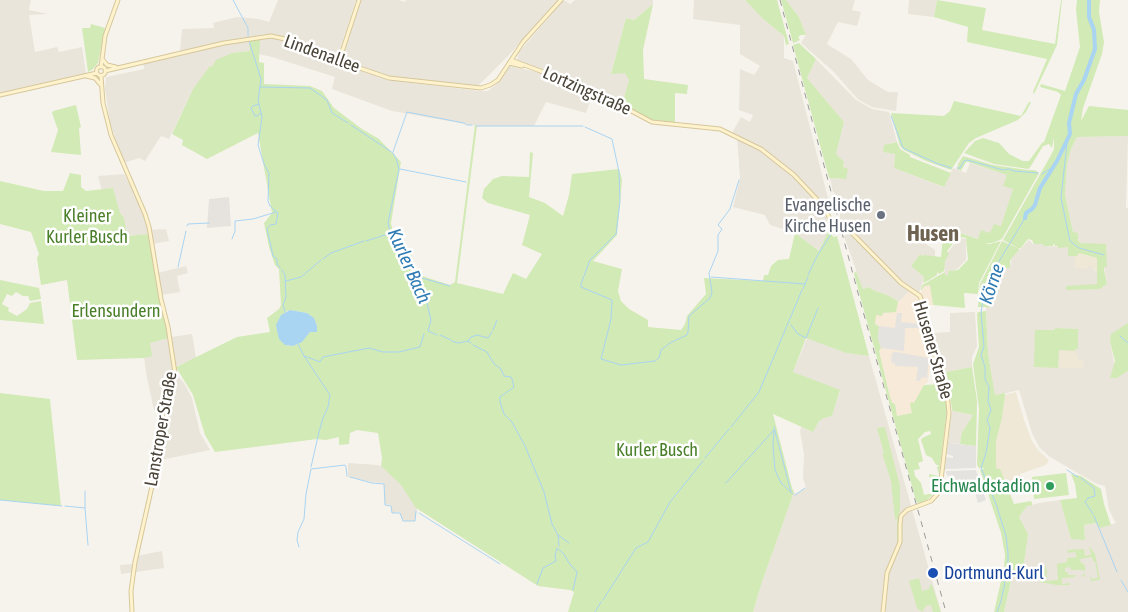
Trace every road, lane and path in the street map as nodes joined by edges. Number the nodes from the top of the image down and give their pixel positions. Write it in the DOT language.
graph roads {
  1 [pos="118,0"];
  2 [pos="359,0"];
  3 [pos="561,0"];
  4 [pos="102,56"];
  5 [pos="339,60"];
  6 [pos="510,62"];
  7 [pos="101,67"];
  8 [pos="119,67"];
  9 [pos="105,71"];
  10 [pos="96,73"];
  11 [pos="84,76"];
  12 [pos="101,76"];
  13 [pos="101,86"];
  14 [pos="0,95"];
  15 [pos="645,118"];
  16 [pos="132,612"];
  17 [pos="882,612"];
  1 -- 4 [label="street"];
  2 -- 5 [label="street"];
  3 -- 6 [label="street"];
  4 -- 7 [label="street"];
  4 -- 8 [label="street"];
  5 -- 6 [label="street, Lindenallee"];
  5 -- 8 [label="street, Lindenallee"];
  6 -- 15 [label="street, Lortzingstraße"];
  7 -- 9 [label="street"];
  7 -- 10 [label="street"];
  8 -- 9 [label="street, Lindenallee"];
  9 -- 12 [label="street"];
  10 -- 11 [label="street"];
  10 -- 12 [label="street"];
  11 -- 13 [label="street"];
  11 -- 14 [label="street"];
  12 -- 13 [label="street, Lanstroper Straße"];
  13 -- 16 [label="street, Lanstroper Straße"];
  15 -- 17 [label="street, Husener Straße"];
}
